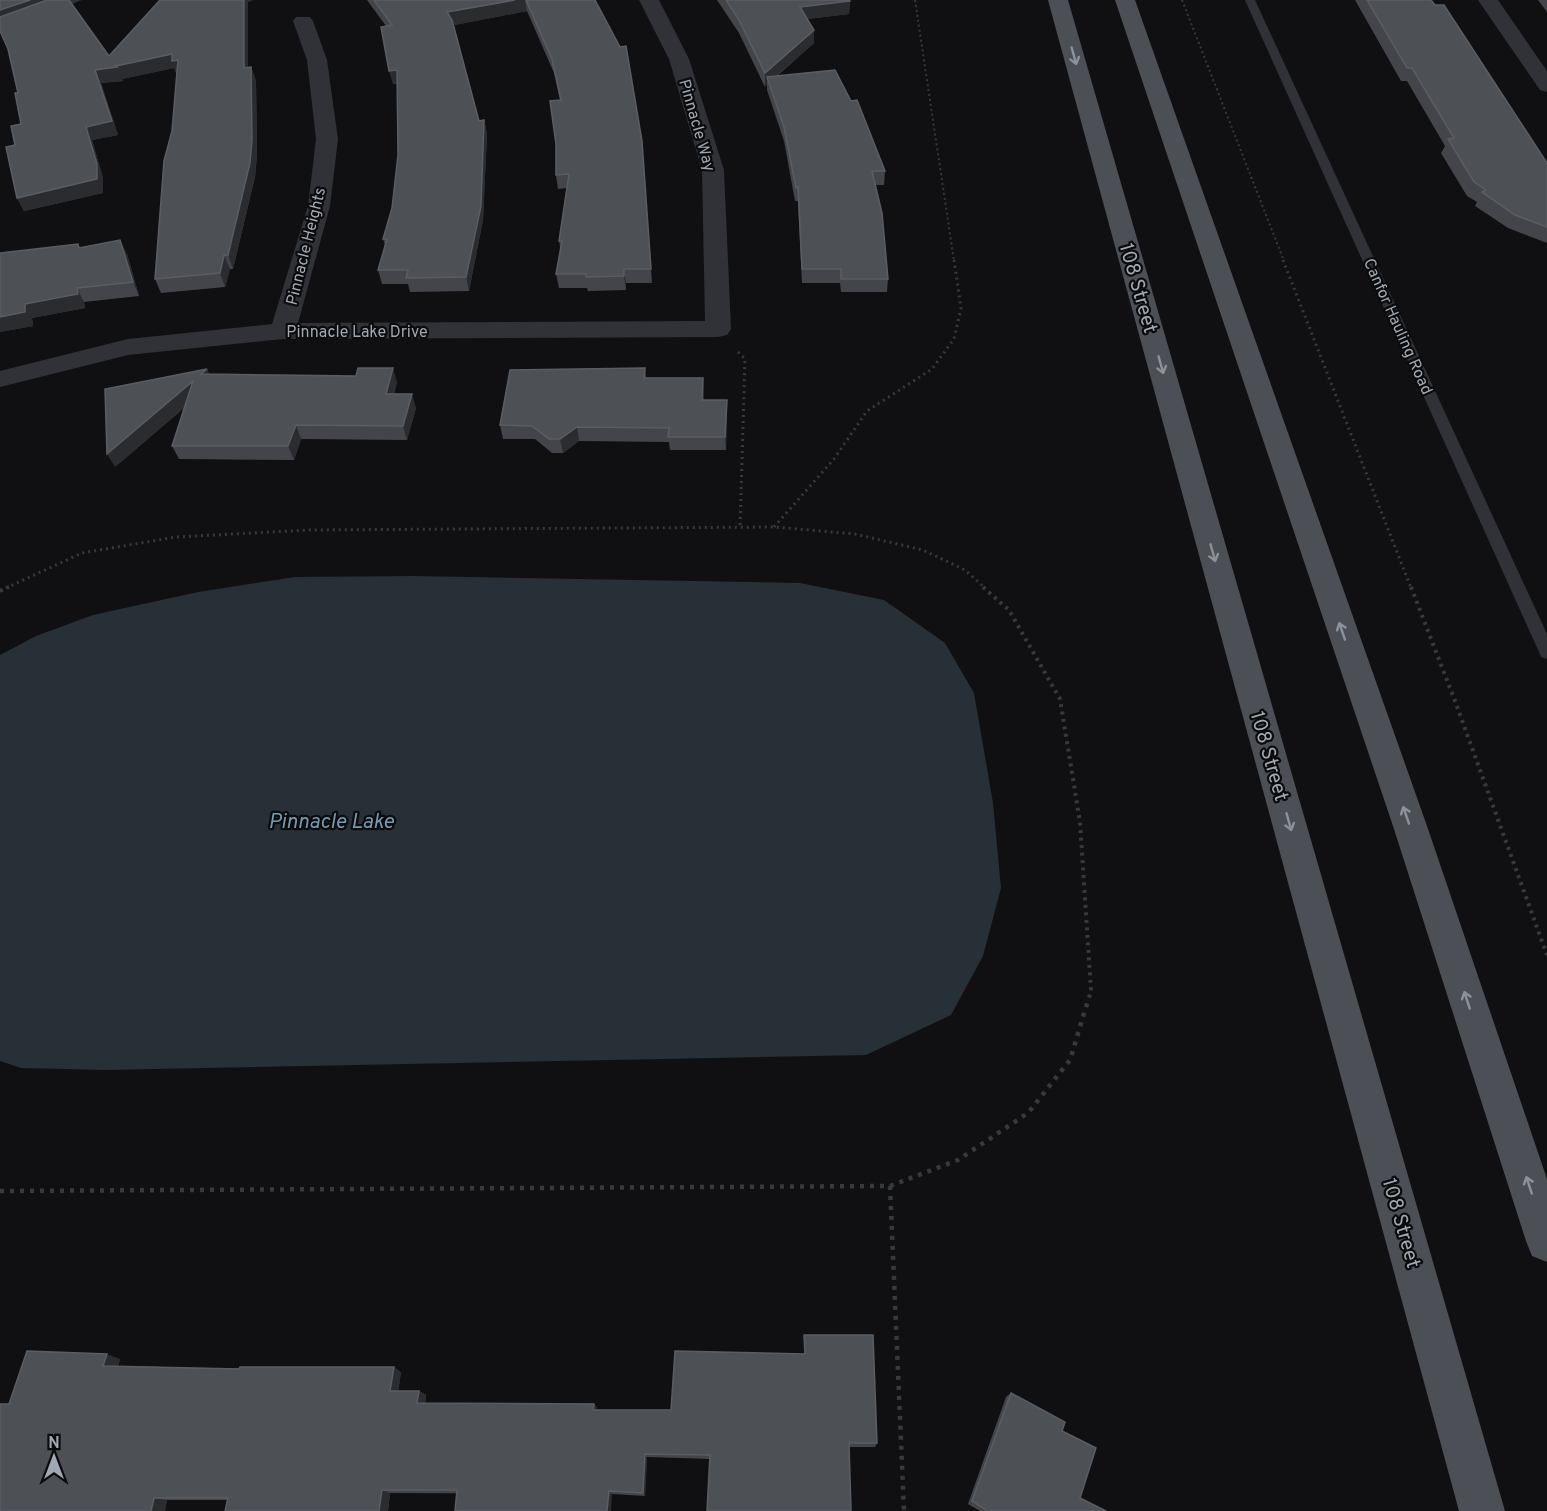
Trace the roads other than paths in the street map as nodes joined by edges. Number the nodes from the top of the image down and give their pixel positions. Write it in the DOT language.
graph roads {
  1 [pos="77,0"];
  2 [pos="649,0"];
  3 [pos="1058,0"];
  4 [pos="1125,0"];
  5 [pos="1250,0"];
  6 [pos="1488,0"];
  7 [pos="33,15"];
  8 [pos="303,21"];
  9 [pos="1544,77"];
  10 [pos="718,329"];
  11 [pos="283,331"];
  12 [pos="0,379"];
  13 [pos="1547,652"];
  14 [pos="1547,1241"];
  15 [pos="1482,1511"];
  1 -- 7 [label="lane"];
  2 -- 10 [label="street, Pinnacle Way"];
  3 -- 15 [label="main road, 108 Street, one-way"];
  14 -- 4 [label="main road, one-way"];
  5 -- 13 [label="lane, Canfor Hauling Road"];
  6 -- 9 [label="street"];
  8 -- 11 [label="street, Pinnacle Heights"];
  10 -- 11 [label="street, Pinnacle Lake Drive"];
  11 -- 12 [label="street, Pinnacle Lake Drive"];
}
